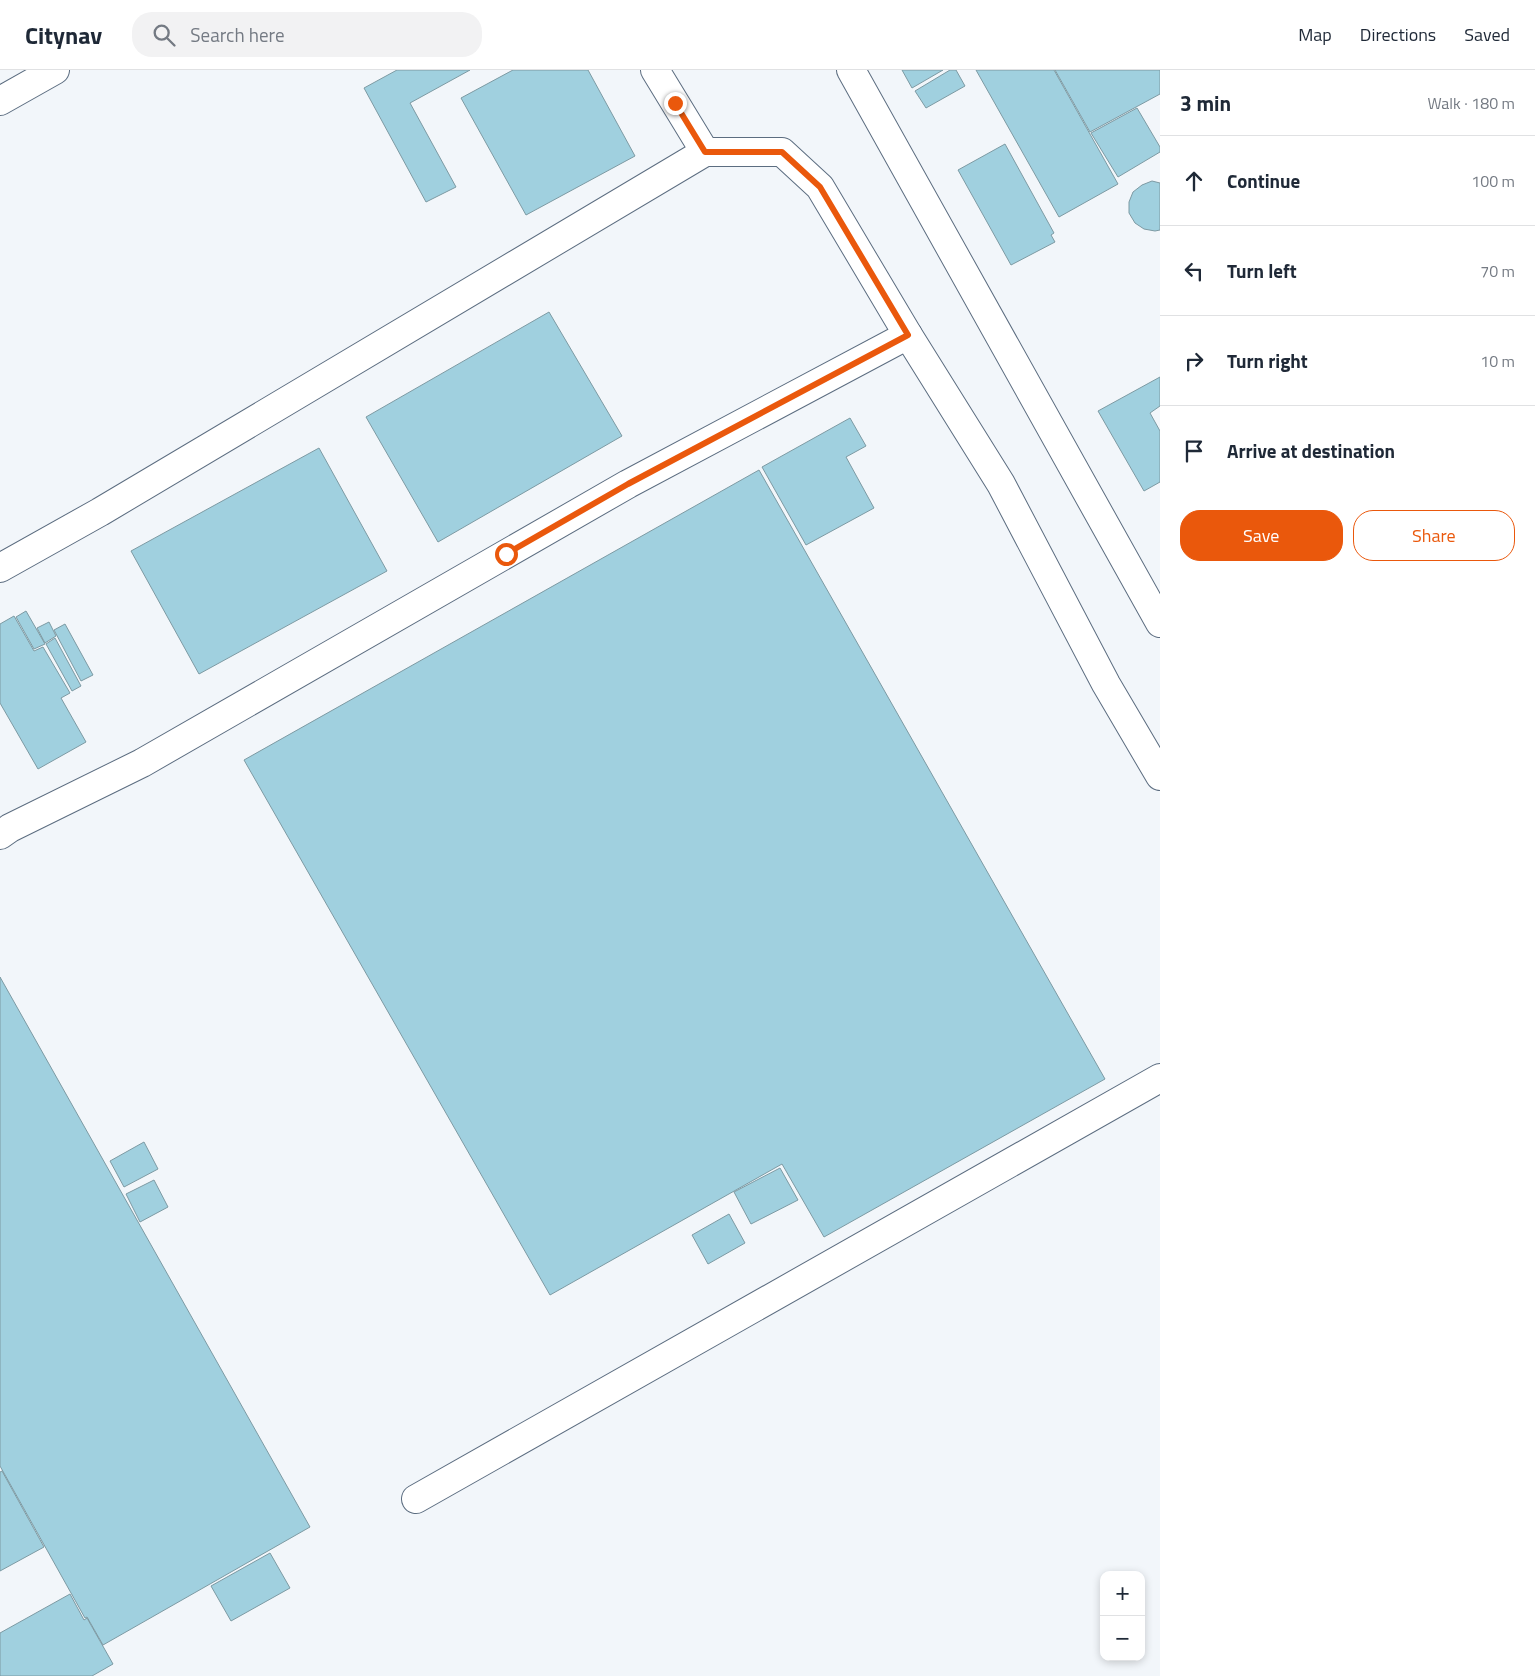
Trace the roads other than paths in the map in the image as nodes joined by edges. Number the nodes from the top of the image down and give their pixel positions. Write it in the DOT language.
graph roads {
  1 [pos="55,70"];
  2 [pos="655,70"];
  3 [pos="851,70"];
  4 [pos="0,101"];
  5 [pos="705,152"];
  6 [pos="908,335"];
  7 [pos="0,568"];
  8 [pos="1160,623"];
  9 [pos="1160,776"];
  10 [pos="0,835"];
  11 [pos="1160,1078"];
  12 [pos="416,1499"];
  1 -- 4 [label="lane"];
  2 -- 5 [label="lane"];
  3 -- 8 [label="lane"];
  5 -- 6 [label="lane"];
  5 -- 7 [label="lane"];
  6 -- 9 [label="lane"];
  6 -- 10 [label="lane"];
  11 -- 12 [label="lane"];
}
